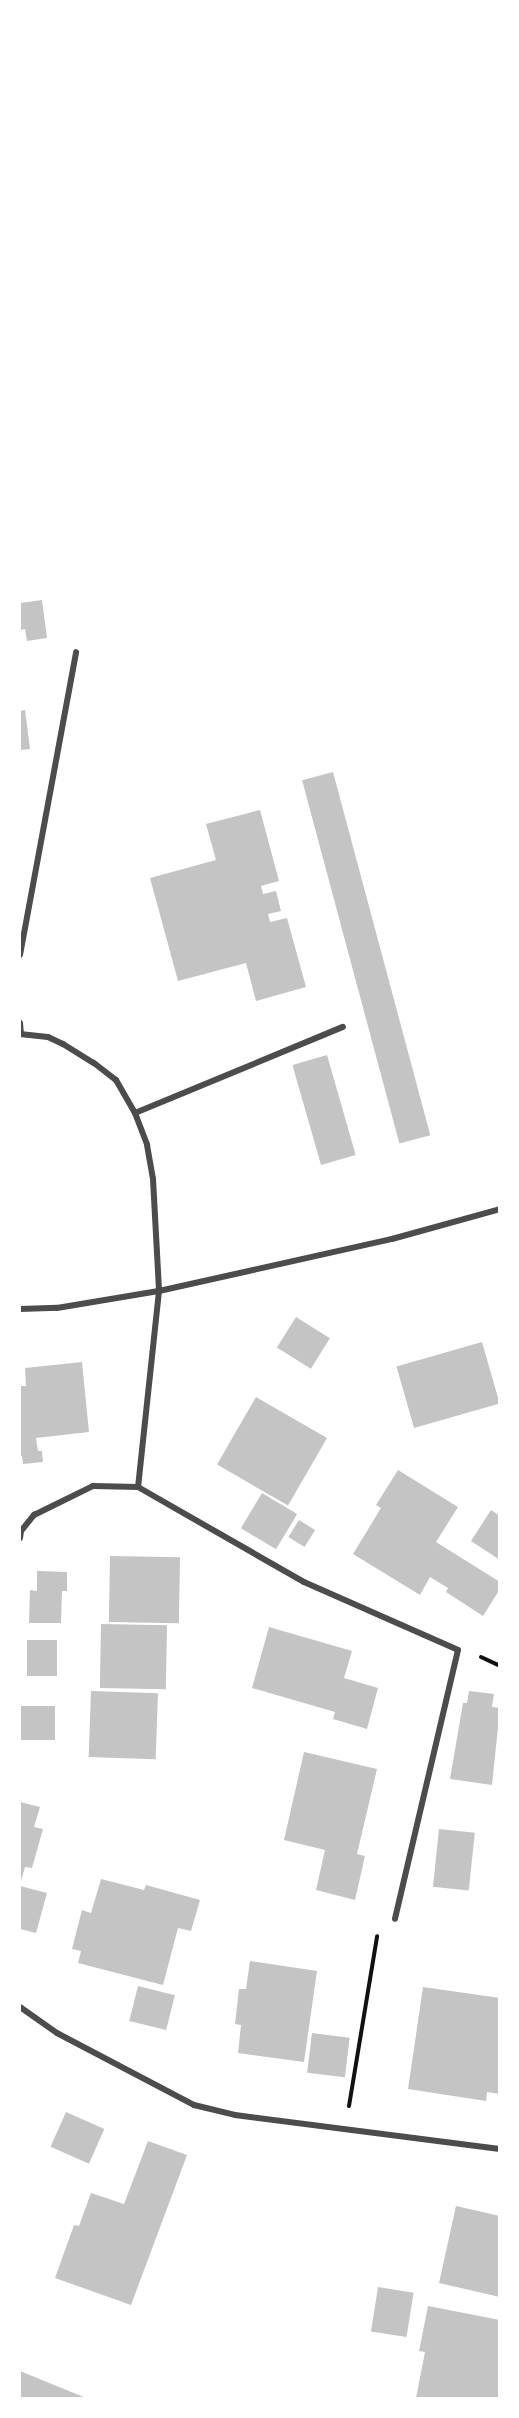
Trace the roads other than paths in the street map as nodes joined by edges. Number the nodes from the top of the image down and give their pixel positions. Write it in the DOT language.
graph roads {
  1 [pos="76,652"];
  2 [pos="20,955"];
  3 [pos="20,1023"];
  4 [pos="343,1027"];
  5 [pos="20,1034"];
  6 [pos="135,1113"];
  7 [pos="500,1209"];
  8 [pos="159,1291"];
  9 [pos="20,1309"];
  10 [pos="138,1486"];
  11 [pos="20,1538"];
  12 [pos="395,1919"];
  13 [pos="20,2007"];
  14 [pos="500,2148"];
  1 -- 2 [label="street"];
  3 -- 5 [label="street"];
  4 -- 6 [label="street"];
  5 -- 6 [label="street"];
  6 -- 8 [label="street"];
  7 -- 8 [label="street"];
  8 -- 9 [label="street"];
  8 -- 10 [label="street"];
  10 -- 11 [label="street"];
  10 -- 12 [label="street"];
  13 -- 14 [label="street"];
}
